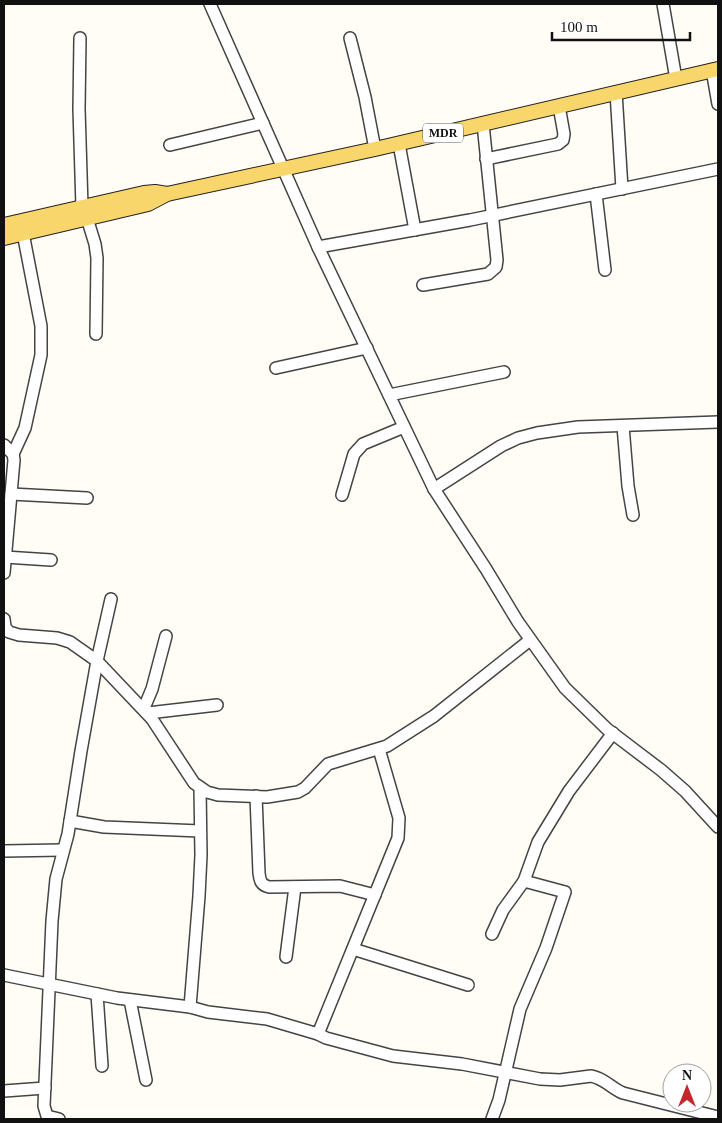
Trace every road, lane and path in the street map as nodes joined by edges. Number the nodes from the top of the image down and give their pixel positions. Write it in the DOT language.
graph roads {
  1 [pos="210,4"];
  2 [pos="663,4"];
  3 [pos="80,38"];
  4 [pos="350,38"];
  5 [pos="715,70"];
  6 [pos="676,79"];
  7 [pos="616,92"];
  8 [pos="718,104"];
  9 [pos="559,106"];
  10 [pos="263,123"];
  11 [pos="482,124"];
  12 [pos="399,144"];
  13 [pos="170,145"];
  14 [pos="375,149"];
  15 [pos="486,159"];
  16 [pos="284,169"];
  17 [pos="718,169"];
  18 [pos="622,189"];
  19 [pos="596,194"];
  20 [pos="84,213"];
  21 [pos="492,215"];
  22 [pos="4,225"];
  23 [pos="415,230"];
  24 [pos="22,233"];
  25 [pos="4,238"];
  26 [pos="318,247"];
  27 [pos="605,270"];
  28 [pos="423,285"];
  29 [pos="96,334"];
  30 [pos="366,348"];
  31 [pos="276,368"];
  32 [pos="504,372"];
  33 [pos="389,395"];
  34 [pos="718,422"];
  35 [pos="623,426"];
  36 [pos="404,427"];
  37 [pos="4,445"];
  38 [pos="13,454"];
  39 [pos="434,489"];
  40 [pos="11,494"];
  41 [pos="342,495"];
  42 [pos="87,498"];
  43 [pos="633,515"];
  44 [pos="5,538"];
  45 [pos="5,557"];
  46 [pos="51,560"];
  47 [pos="4,573"];
  48 [pos="111,599"];
  49 [pos="4,619"];
  50 [pos="7,632"];
  51 [pos="166,636"];
  52 [pos="530,640"];
  53 [pos="97,661"];
  54 [pos="217,705"];
  55 [pos="146,711"];
  56 [pos="613,734"];
  57 [pos="379,749"];
  58 [pos="200,788"];
  59 [pos="256,796"];
  60 [pos="70,821"];
  61 [pos="718,827"];
  62 [pos="200,831"];
  63 [pos="62,850"];
  64 [pos="4,852"];
  65 [pos="524,881"];
  66 [pos="295,887"];
  67 [pos="375,895"];
  68 [pos="492,934"];
  69 [pos="353,949"];
  70 [pos="286,957"];
  71 [pos="4,974"];
  72 [pos="49,984"];
  73 [pos="468,984"];
  74 [pos="97,994"];
  75 [pos="130,1000"];
  76 [pos="190,1007"];
  77 [pos="318,1034"];
  78 [pos="102,1066"];
  79 [pos="505,1072"];
  80 [pos="146,1080"];
  81 [pos="45,1088"];
  82 [pos="4,1091"];
  83 [pos="684,1114"];
  84 [pos="718,1117"];
  85 [pos="59,1119"];
  86 [pos="492,1119"];
  1 -- 10 [label="street"];
  2 -- 6 [label="street"];
  3 -- 20 [label="street"];
  4 -- 14 [label="street"];
  5 -- 6 [label="main road, MDR"];
  5 -- 8 [label="street"];
  6 -- 7 [label="main road, MDR"];
  7 -- 9 [label="main road, MDR"];
  7 -- 18 [label="street"];
  9 -- 11 [label="main road, MDR"];
  9 -- 15 [label="street"];
  10 -- 13 [label="street"];
  10 -- 16 [label="street"];
  11 -- 12 [label="main road, MDR"];
  11 -- 15 [label="street"];
  12 -- 14 [label="main road, MDR"];
  12 -- 23 [label="street"];
  14 -- 16 [label="main road, MDR"];
  15 -- 21 [label="street"];
  16 -- 20 [label="main road, MDR"];
  16 -- 26 [label="street"];
  17 -- 18 [label="street"];
  18 -- 19 [label="street"];
  19 -- 21 [label="street"];
  19 -- 27 [label="street"];
  20 -- 22 [label="main road, MDR"];
  20 -- 24 [label="main road, MDR"];
  20 -- 29 [label="street"];
  21 -- 23 [label="street"];
  21 -- 28 [label="street"];
  23 -- 26 [label="street"];
  24 -- 25 [label="main road, MDR"];
  24 -- 38 [label="street"];
  26 -- 30 [label="street"];
  30 -- 31 [label="street"];
  30 -- 33 [label="street"];
  32 -- 33 [label="street"];
  33 -- 36 [label="street"];
  34 -- 35 [label="street"];
  35 -- 39 [label="street"];
  35 -- 43 [label="street"];
  36 -- 39 [label="street"];
  36 -- 41 [label="street"];
  37 -- 38 [label="street"];
  38 -- 40 [label="street"];
  39 -- 52 [label="street"];
  40 -- 42 [label="street"];
  40 -- 44 [label="street"];
  44 -- 45 [label="street"];
  45 -- 46 [label="street"];
  45 -- 47 [label="street"];
  48 -- 53 [label="street"];
  49 -- 50 [label="street"];
  50 -- 53 [label="street"];
  51 -- 55 [label="street"];
  52 -- 56 [label="street"];
  52 -- 57 [label="street"];
  53 -- 55 [label="street"];
  53 -- 60 [label="street"];
  54 -- 55 [label="street"];
  55 -- 58 [label="street"];
  56 -- 61 [label="street"];
  56 -- 65 [label="street"];
  57 -- 59 [label="street"];
  57 -- 67 [label="street"];
  58 -- 59 [label="street"];
  58 -- 62 [label="street"];
  59 -- 66 [label="street"];
  60 -- 62 [label="street"];
  60 -- 63 [label="street"];
  62 -- 76 [label="street"];
  63 -- 64 [label="street"];
  63 -- 72 [label="street"];
  65 -- 68 [label="street"];
  65 -- 79 [label="street"];
  66 -- 67 [label="street"];
  66 -- 70 [label="street"];
  67 -- 69 [label="street"];
  69 -- 73 [label="street"];
  69 -- 77 [label="street"];
  71 -- 72 [label="street"];
  72 -- 74 [label="street"];
  72 -- 81 [label="street"];
  74 -- 75 [label="street"];
  74 -- 78 [label="street"];
  75 -- 76 [label="street"];
  75 -- 80 [label="street"];
  76 -- 77 [label="street"];
  77 -- 79 [label="street"];
  79 -- 83 [label="street"];
  79 -- 86 [label="street"];
  81 -- 82 [label="street"];
  81 -- 85 [label="street"];
  83 -- 84 [label="street"];
}
